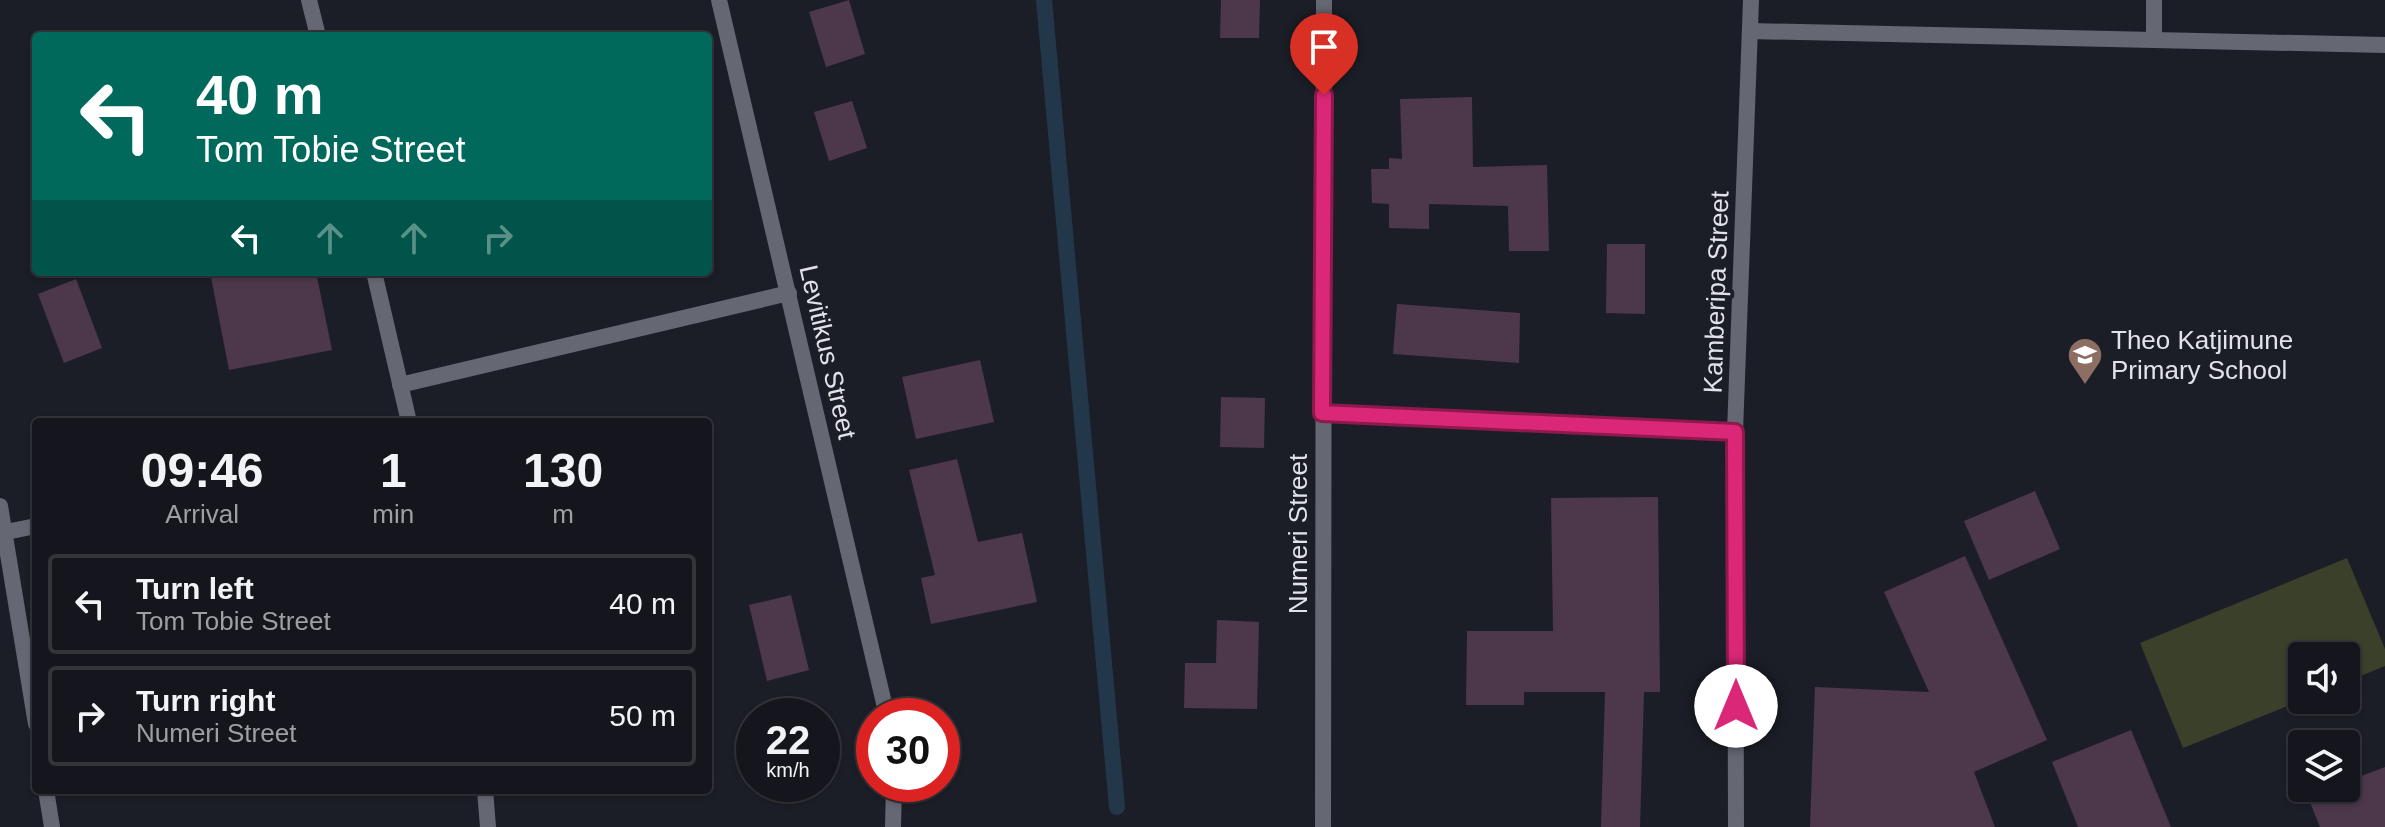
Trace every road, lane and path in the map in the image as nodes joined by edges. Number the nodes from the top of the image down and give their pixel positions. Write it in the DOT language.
graph roads {
  1 [pos="309,0"];
  2 [pos="719,0"];
  3 [pos="1324,0"];
  4 [pos="1751,0"];
  5 [pos="2154,0"];
  6 [pos="1751,31"];
  7 [pos="317,32"];
  8 [pos="2154,40"];
  9 [pos="2385,45"];
  10 [pos="375,276"];
  11 [pos="789,293"];
  12 [pos="400,385"];
  13 [pos="1322,413"];
  14 [pos="408,418"];
  15 [pos="1735,432"];
  16 [pos="0,506"];
  17 [pos="32,527"];
  18 [pos="6,532"];
  19 [pos="32,698"];
  20 [pos="883,698"];
  21 [pos="47,794"];
  22 [pos="485,794"];
  23 [pos="894,802"];
  24 [pos="42,827"];
  25 [pos="52,827"];
  26 [pos="488,827"];
  27 [pos="893,827"];
  28 [pos="1323,827"];
  29 [pos="1736,827"];
  1 -- 7 [label="street"];
  2 -- 11 [label="street, Levitikus Street"];
  3 -- 13 [label="street, Numeri Street"];
  4 -- 6 [label="street, Kamberipa Street"];
  5 -- 8 [label="street"];
  6 -- 8 [label="street"];
  6 -- 15 [label="street, Kamberipa Street"];
  8 -- 9 [label="street"];
  10 -- 12 [label="street"];
  11 -- 12 [label="street"];
  11 -- 20 [label="street, Levitikus Street"];
  12 -- 14 [label="street"];
  13 -- 15 [label="street"];
  13 -- 28 [label="street, Numeri Street"];
  15 -- 29 [label="street, Kamberipa Street"];
  16 -- 18 [label="street"];
  17 -- 18 [label="street"];
  18 -- 19 [label="street"];
  21 -- 25 [label="street"];
  22 -- 26 [label="street"];
  23 -- 27 [label="street"];
  24 -- 25 [label="street"];
}
